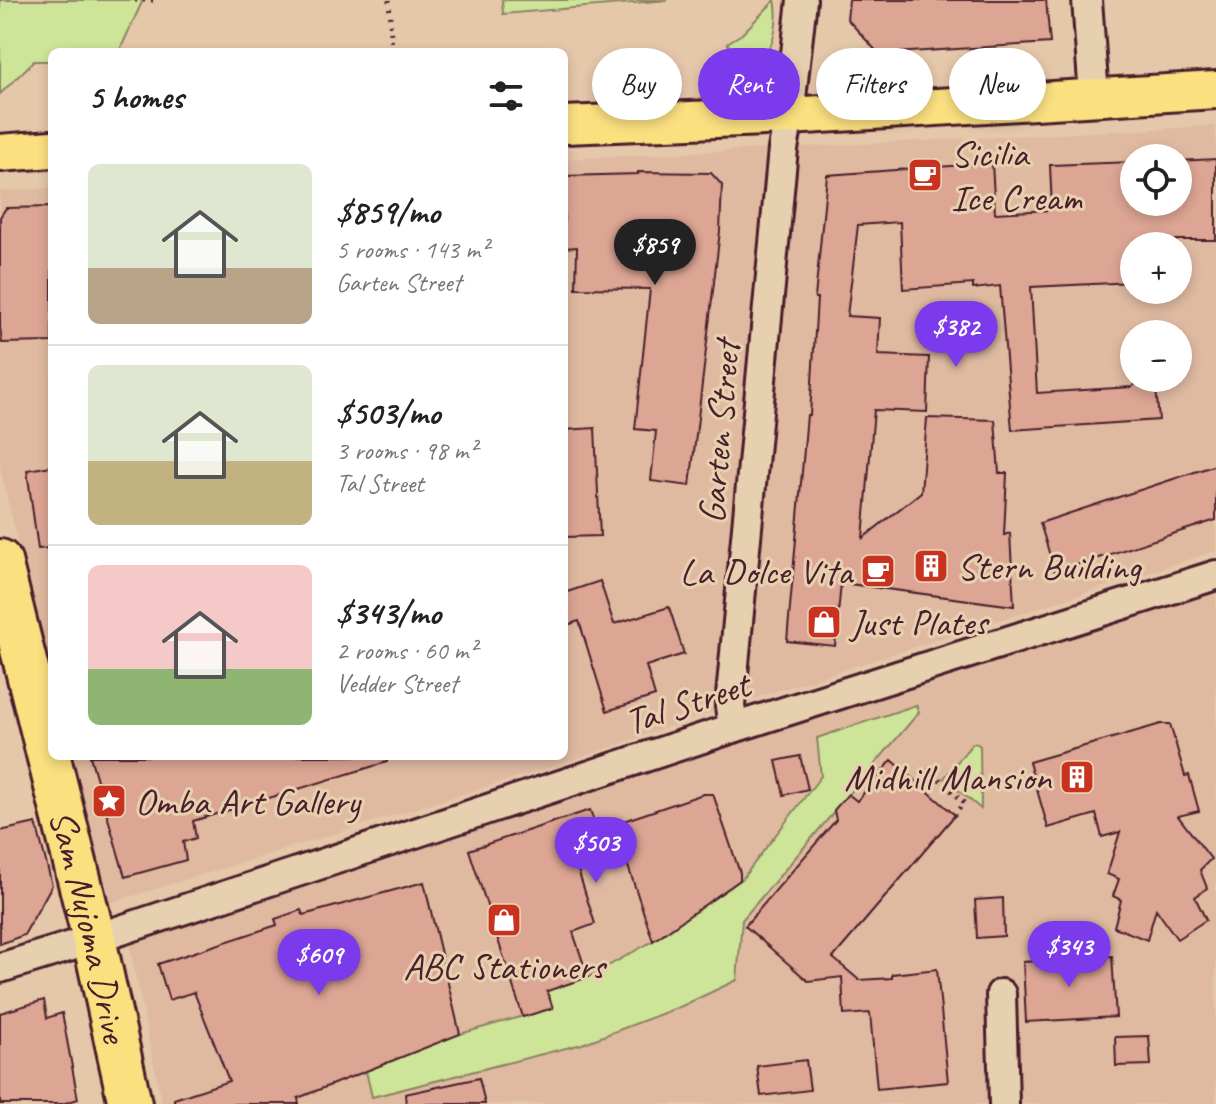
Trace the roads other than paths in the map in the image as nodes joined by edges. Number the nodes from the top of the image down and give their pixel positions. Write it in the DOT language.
graph roads {
  1 [pos="802,0"];
  2 [pos="1087,0"];
  3 [pos="797,48"];
  4 [pos="1216,90"];
  5 [pos="1094,97"];
  6 [pos="800,115"];
  7 [pos="698,120"];
  8 [pos="788,120"];
  9 [pos="568,125"];
  10 [pos="48,149"];
  11 [pos="0,153"];
  12 [pos="0,561"];
  13 [pos="1216,575"];
  14 [pos="733,728"];
  15 [pos="48,754"];
  16 [pos="49,760"];
  17 [pos="94,939"];
  18 [pos="0,968"];
  19 [pos="1001,994"];
  20 [pos="130,1104"];
  21 [pos="1004,1104"];
  1 -- 3 [label="street, Garten Street"];
  2 -- 5 [label="street"];
  4 -- 5 [label="main road"];
  5 -- 6 [label="main road"];
  7 -- 9 [label="main road"];
  8 -- 14 [label="street, Garten Street"];
  10 -- 11 [label="main road"];
  12 -- 15 [label="highway, Sam Nujoma Drive"];
  13 -- 14 [label="street, Tal Street"];
  14 -- 17 [label="street, Tal Street"];
  16 -- 17 [label="highway, Sam Nujoma Drive"];
  17 -- 18 [label="street, Tal Street"];
  17 -- 20 [label="highway, Sam Nujoma Drive"];
  19 -- 21 [label="street"];
}
